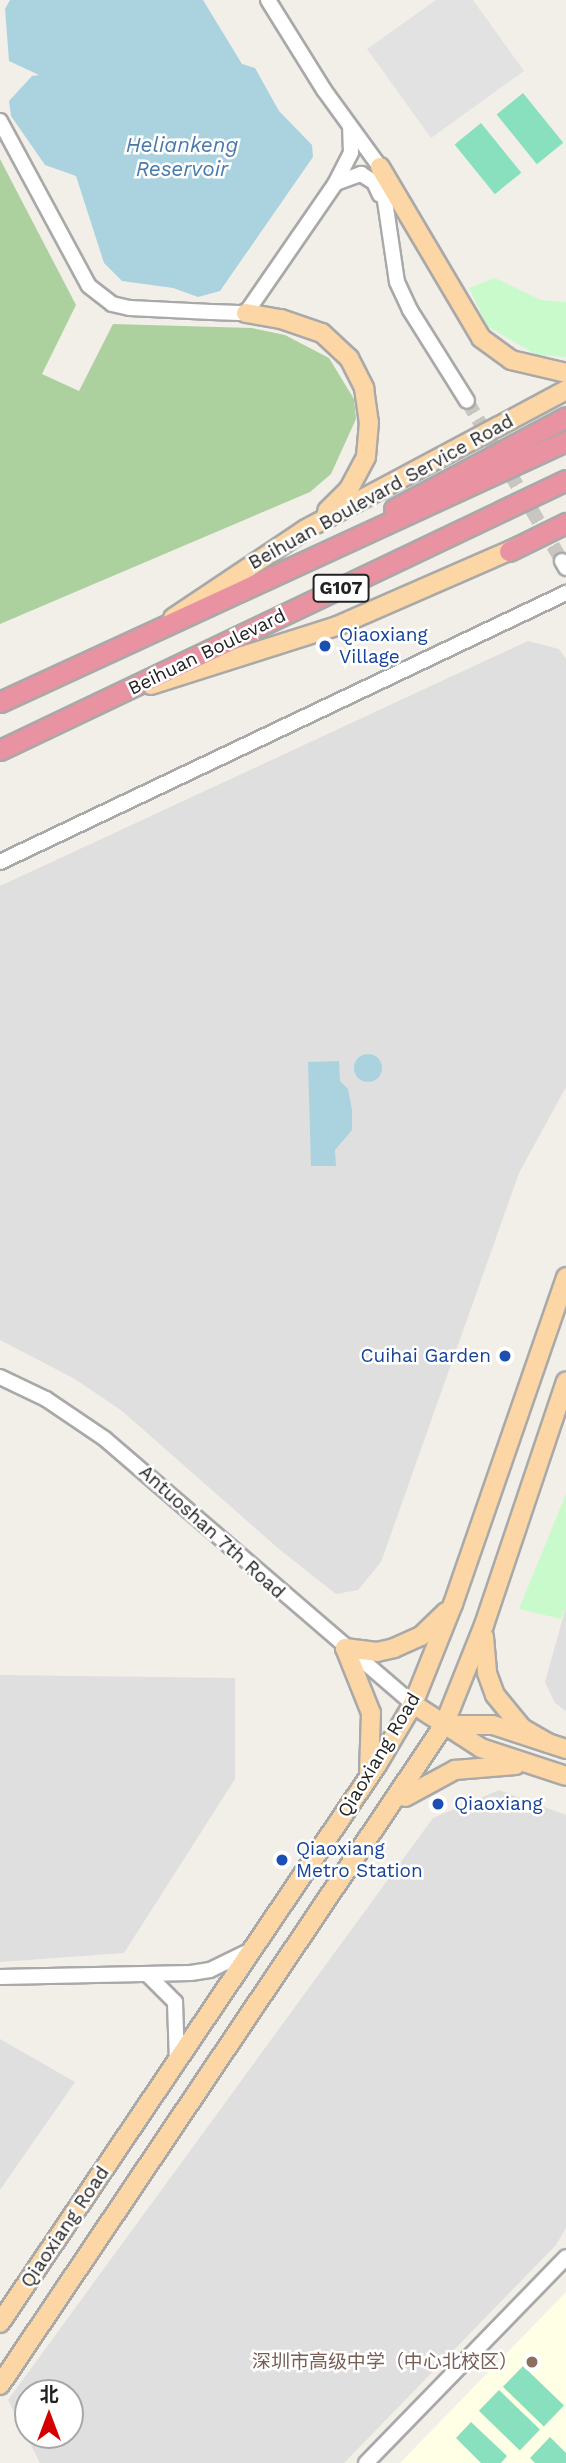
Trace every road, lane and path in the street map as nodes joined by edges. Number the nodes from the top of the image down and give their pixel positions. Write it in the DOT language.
graph roads {
  1 [pos="268,0"];
  2 [pos="0,121"];
  3 [pos="350,128"];
  4 [pos="380,167"];
  5 [pos="335,184"];
  6 [pos="384,206"];
  7 [pos="246,313"];
  8 [pos="566,373"];
  9 [pos="566,390"];
  10 [pos="467,401"];
  11 [pos="566,417"];
  12 [pos="566,441"];
  13 [pos="566,480"];
  14 [pos="566,523"];
  15 [pos="306,529"];
  16 [pos="566,529"];
  17 [pos="509,551"];
  18 [pos="313,556"];
  19 [pos="566,593"];
  20 [pos="165,624"];
  21 [pos="116,695"];
  22 [pos="0,702"];
  23 [pos="0,750"];
  24 [pos="0,862"];
  25 [pos="566,1277"];
  26 [pos="0,1377"];
  27 [pos="566,1381"];
  28 [pos="453,1604"];
  29 [pos="484,1625"];
  30 [pos="345,1648"];
  31 [pos="412,1704"];
  32 [pos="444,1725"];
  33 [pos="548,1743"];
  34 [pos="566,1749"];
  35 [pos="541,1768"];
  36 [pos="566,1776"];
  37 [pos="366,1781"];
  38 [pos="389,1811"];
  39 [pos="254,1949"];
  40 [pos="149,1976"];
  41 [pos="0,1977"];
  42 [pos="177,2062"];
  43 [pos="566,2257"];
  44 [pos="0,2323"];
  45 [pos="0,2385"];
  46 [pos="366,2463"];
  1 -- 3 [label="street"];
  2 -- 7 [label="street"];
  3 -- 4 [label="street"];
  3 -- 5 [label="street"];
  4 -- 6 [label="street"];
  4 -- 8 [label="main road"];
  5 -- 6 [label="street"];
  5 -- 7 [label="street"];
  6 -- 10 [label="street"];
  7 -- 15 [label="main road"];
  9 -- 15 [label="main road, Beihuan Boulevard Service Road"];
  11 -- 18 [label="highway"];
  12 -- 18 [label="highway, G107"];
  13 -- 21 [label="highway, Beihuan Boulevard / G107"];
  14 -- 17 [label="highway"];
  15 -- 20 [label="main road, Beihuan Boulevard Service Road"];
  16 -- 17 [label="main road"];
  17 -- 21 [label="main road"];
  18 -- 20 [label="highway, G107"];
  19 -- 24 [label="street"];
  20 -- 22 [label="highway, G107"];
  21 -- 23 [label="highway, Beihuan Boulevard / G107"];
  25 -- 28 [label="main road, Qiaoxiang Road"];
  26 -- 30 [label="street, Antuoshan 7th Road"];
  27 -- 29 [label="main road, Qiaoxiang Road"];
  28 -- 30 [label="main road"];
  28 -- 31 [label="main road, Qiaoxiang Road"];
  29 -- 32 [label="main road, Qiaoxiang Road"];
  29 -- 33 [label="main road"];
  30 -- 31 [label="street, Antuoshan 7th Road"];
  30 -- 37 [label="main road"];
  31 -- 32 [label="main road"];
  31 -- 37 [label="main road, Qiaoxiang Road"];
  32 -- 33 [label="main road"];
  32 -- 35 [label="main road"];
  32 -- 38 [label="main road, Qiaoxiang Road"];
  33 -- 34 [label="main road"];
  35 -- 36 [label="main road"];
  35 -- 38 [label="main road"];
  37 -- 39 [label="main road, Qiaoxiang Road"];
  38 -- 45 [label="main road, Qiaoxiang Road"];
  39 -- 40 [label="street"];
  39 -- 42 [label="main road, Qiaoxiang Road"];
  40 -- 41 [label="street"];
  40 -- 42 [label="street"];
  42 -- 44 [label="main road, Qiaoxiang Road"];
  43 -- 46 [label="street"];
}
